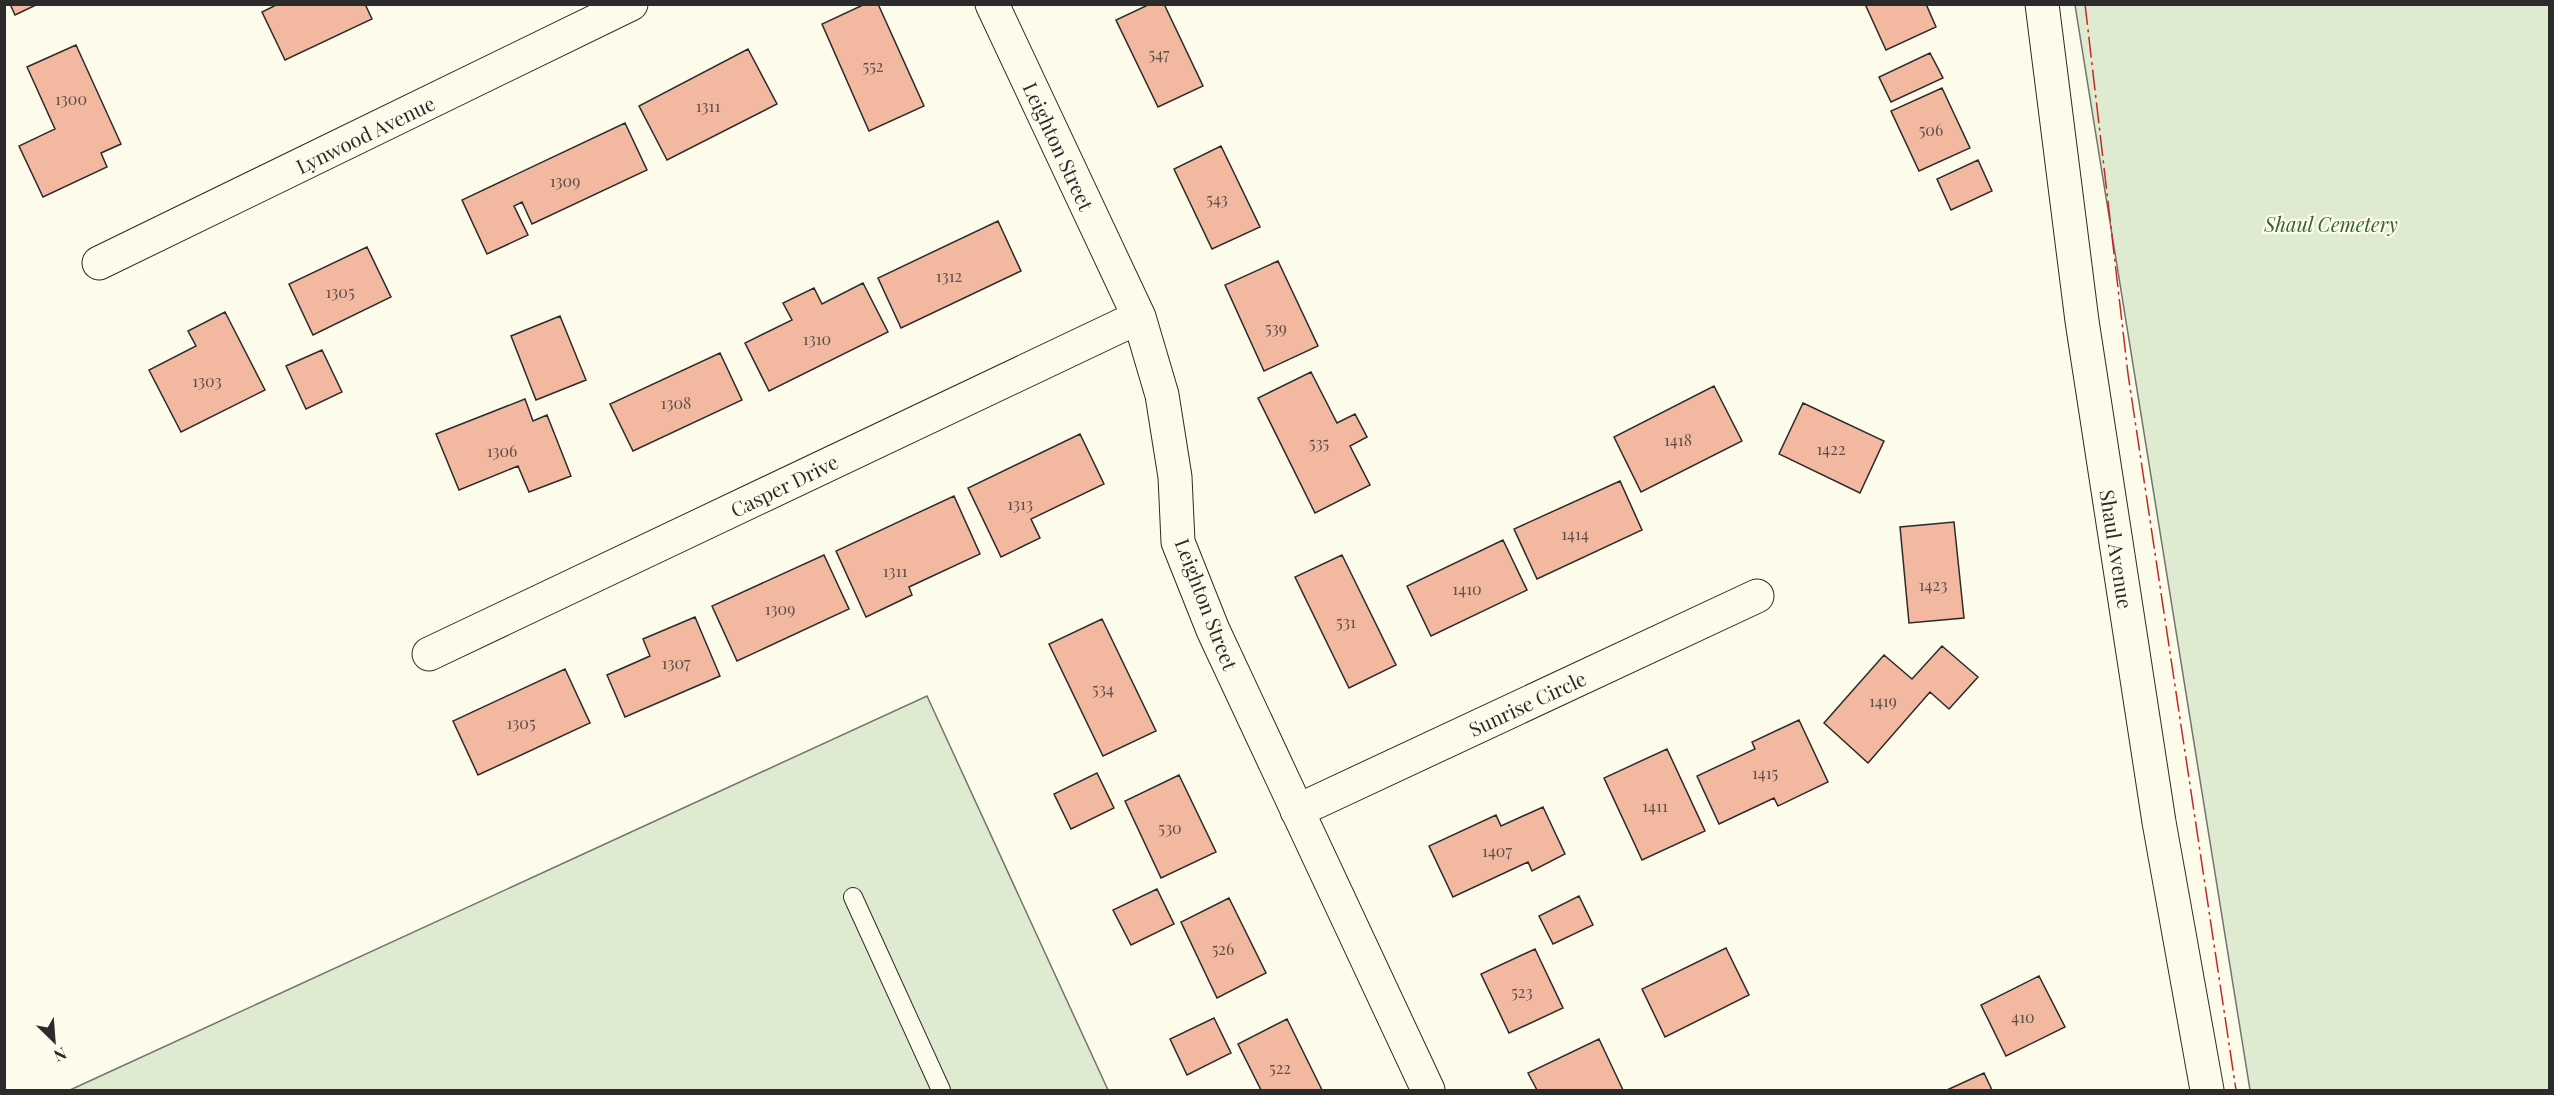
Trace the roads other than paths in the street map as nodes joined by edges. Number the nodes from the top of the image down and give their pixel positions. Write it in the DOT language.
graph roads {
  1 [pos="630,4"];
  2 [pos="992,4"];
  3 [pos="2042,4"];
  4 [pos="99,263"];
  5 [pos="1139,316"];
  6 [pos="1757,596"];
  7 [pos="429,654"];
  8 [pos="1297,811"];
  9 [pos="853,897"];
  10 [pos="941,1090"];
  11 [pos="1428,1090"];
  12 [pos="2207,1090"];
  1 -- 4 [label="street, Lynwood Avenue"];
  2 -- 5 [label="street, Leighton Street"];
  3 -- 12 [label="street, Shaul Avenue"];
  5 -- 7 [label="street, Casper Drive"];
  5 -- 8 [label="street, Leighton Street"];
  6 -- 8 [label="street, Sunrise Circle"];
  8 -- 11 [label="street, Leighton Street"];
  9 -- 10 [label="lane"];
}
